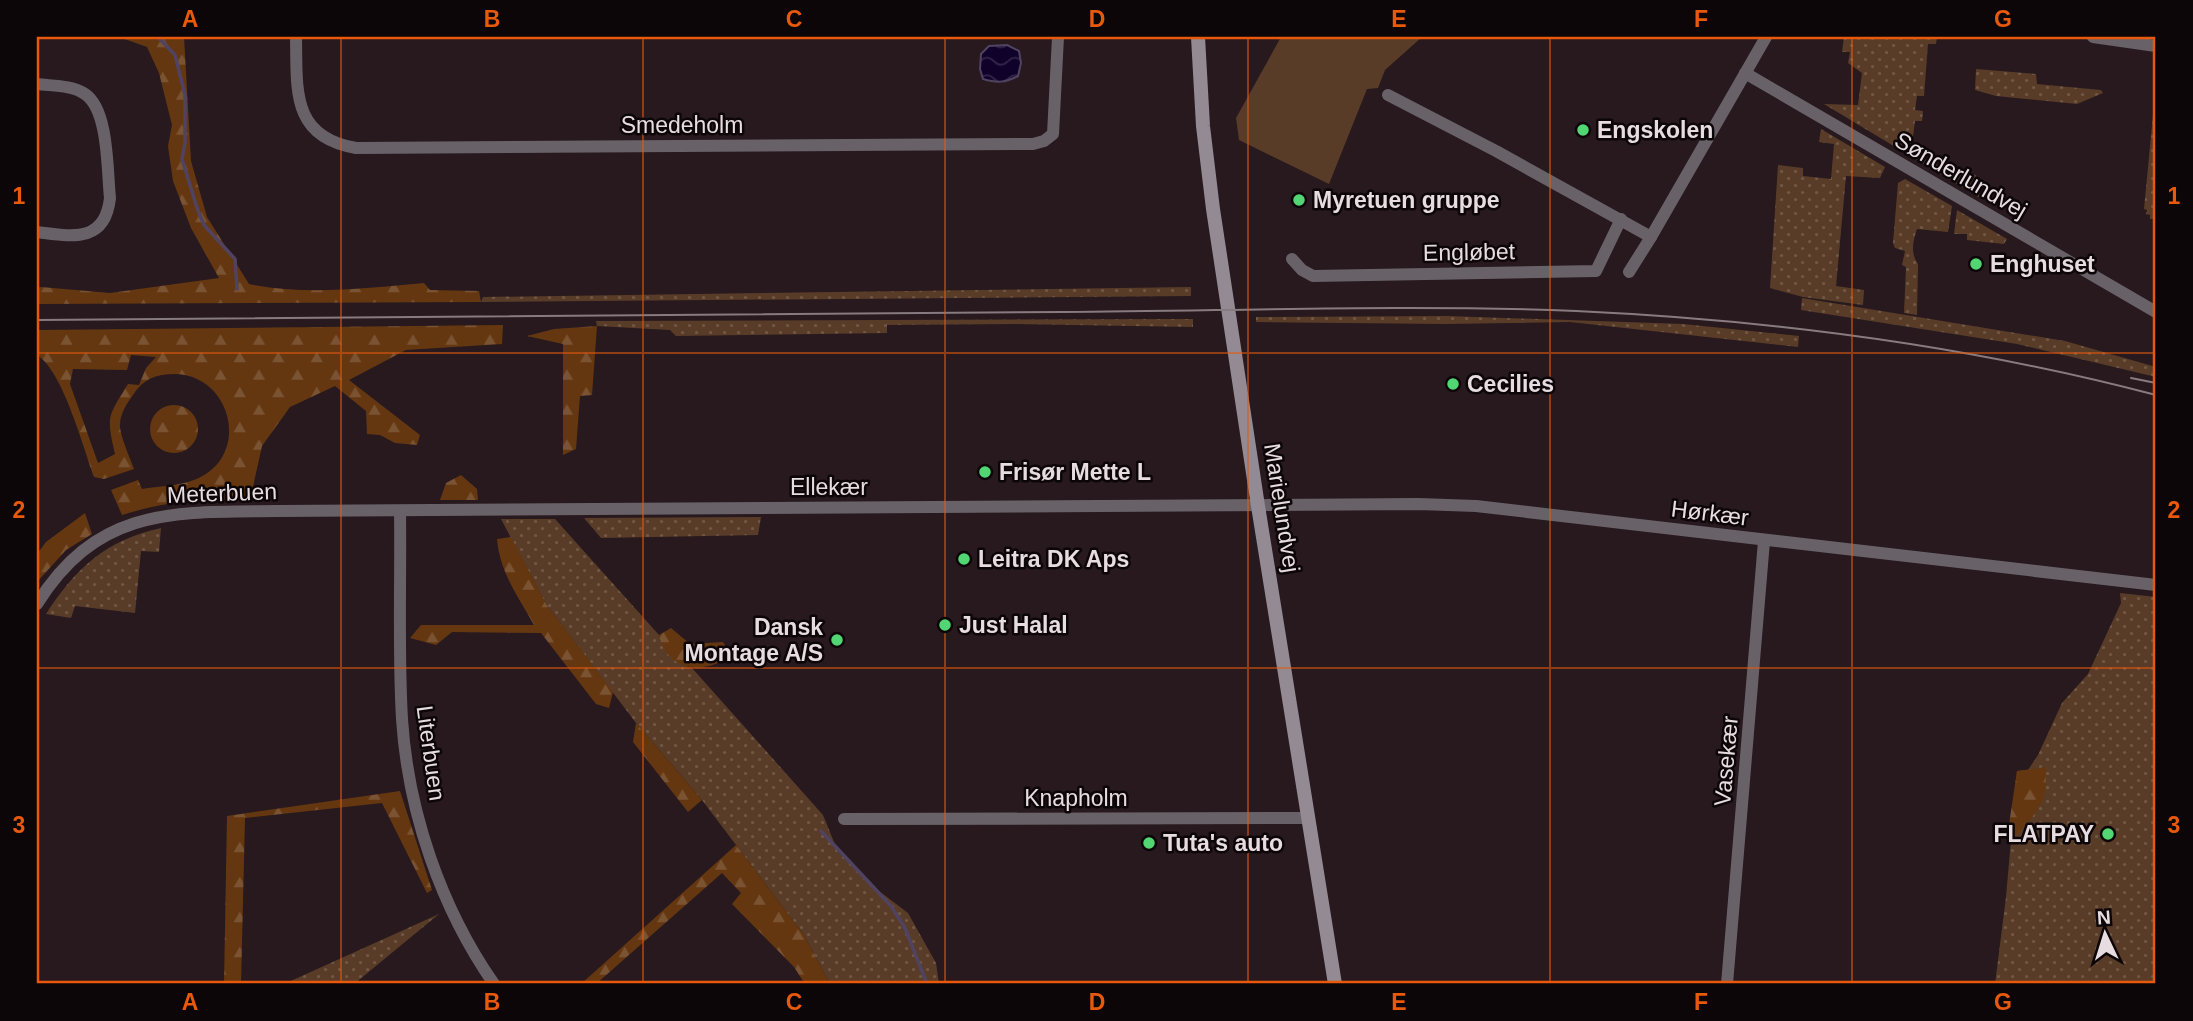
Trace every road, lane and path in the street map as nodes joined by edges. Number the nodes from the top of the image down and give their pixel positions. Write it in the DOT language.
graph roads {
  1 [pos="296,37"];
  2 [pos="1058,37"];
  3 [pos="1198,37"];
  4 [pos="1766,37"];
  5 [pos="2093,37"];
  6 [pos="2156,46"];
  7 [pos="1745,73"];
  8 [pos="37,84"];
  9 [pos="1388,95"];
  10 [pos="1621,219"];
  11 [pos="37,232"];
  12 [pos="1651,237"];
  13 [pos="1293,259"];
  14 [pos="1629,272"];
  15 [pos="2156,312"];
  16 [pos="1258,506"];
  17 [pos="400,510"];
  18 [pos="1764,541"];
  19 [pos="2156,585"];
  20 [pos="37,604"];
  21 [pos="1308,818"];
  22 [pos="844,819"];
  23 [pos="494,984"];
  24 [pos="1335,984"];
  25 [pos="1727,984"];
  1 -- 2 [label="street, Smedeholm"];
  3 -- 16 [label="street, Marielundvej"];
  4 -- 7 [label="street"];
  5 -- 6 [label="street"];
  7 -- 12 [label="street"];
  7 -- 15 [label="street, Sønderlundvej"];
  8 -- 11 [label="street"];
  9 -- 10 [label="street"];
  10 -- 12 [label="street"];
  10 -- 13 [label="street, Engløbet"];
  12 -- 14 [label="street"];
  16 -- 17 [label="street, Ellekær"];
  16 -- 18 [label="street, Hørkær"];
  16 -- 21 [label="street, Marielundvej"];
  17 -- 20 [label="street, Meterbuen"];
  17 -- 23 [label="street, Literbuen"];
  18 -- 19 [label="street, Hørkær"];
  18 -- 25 [label="street, Vasekær"];
  21 -- 22 [label="street, Knapholm"];
  21 -- 24 [label="street, Marielundvej"];
}
